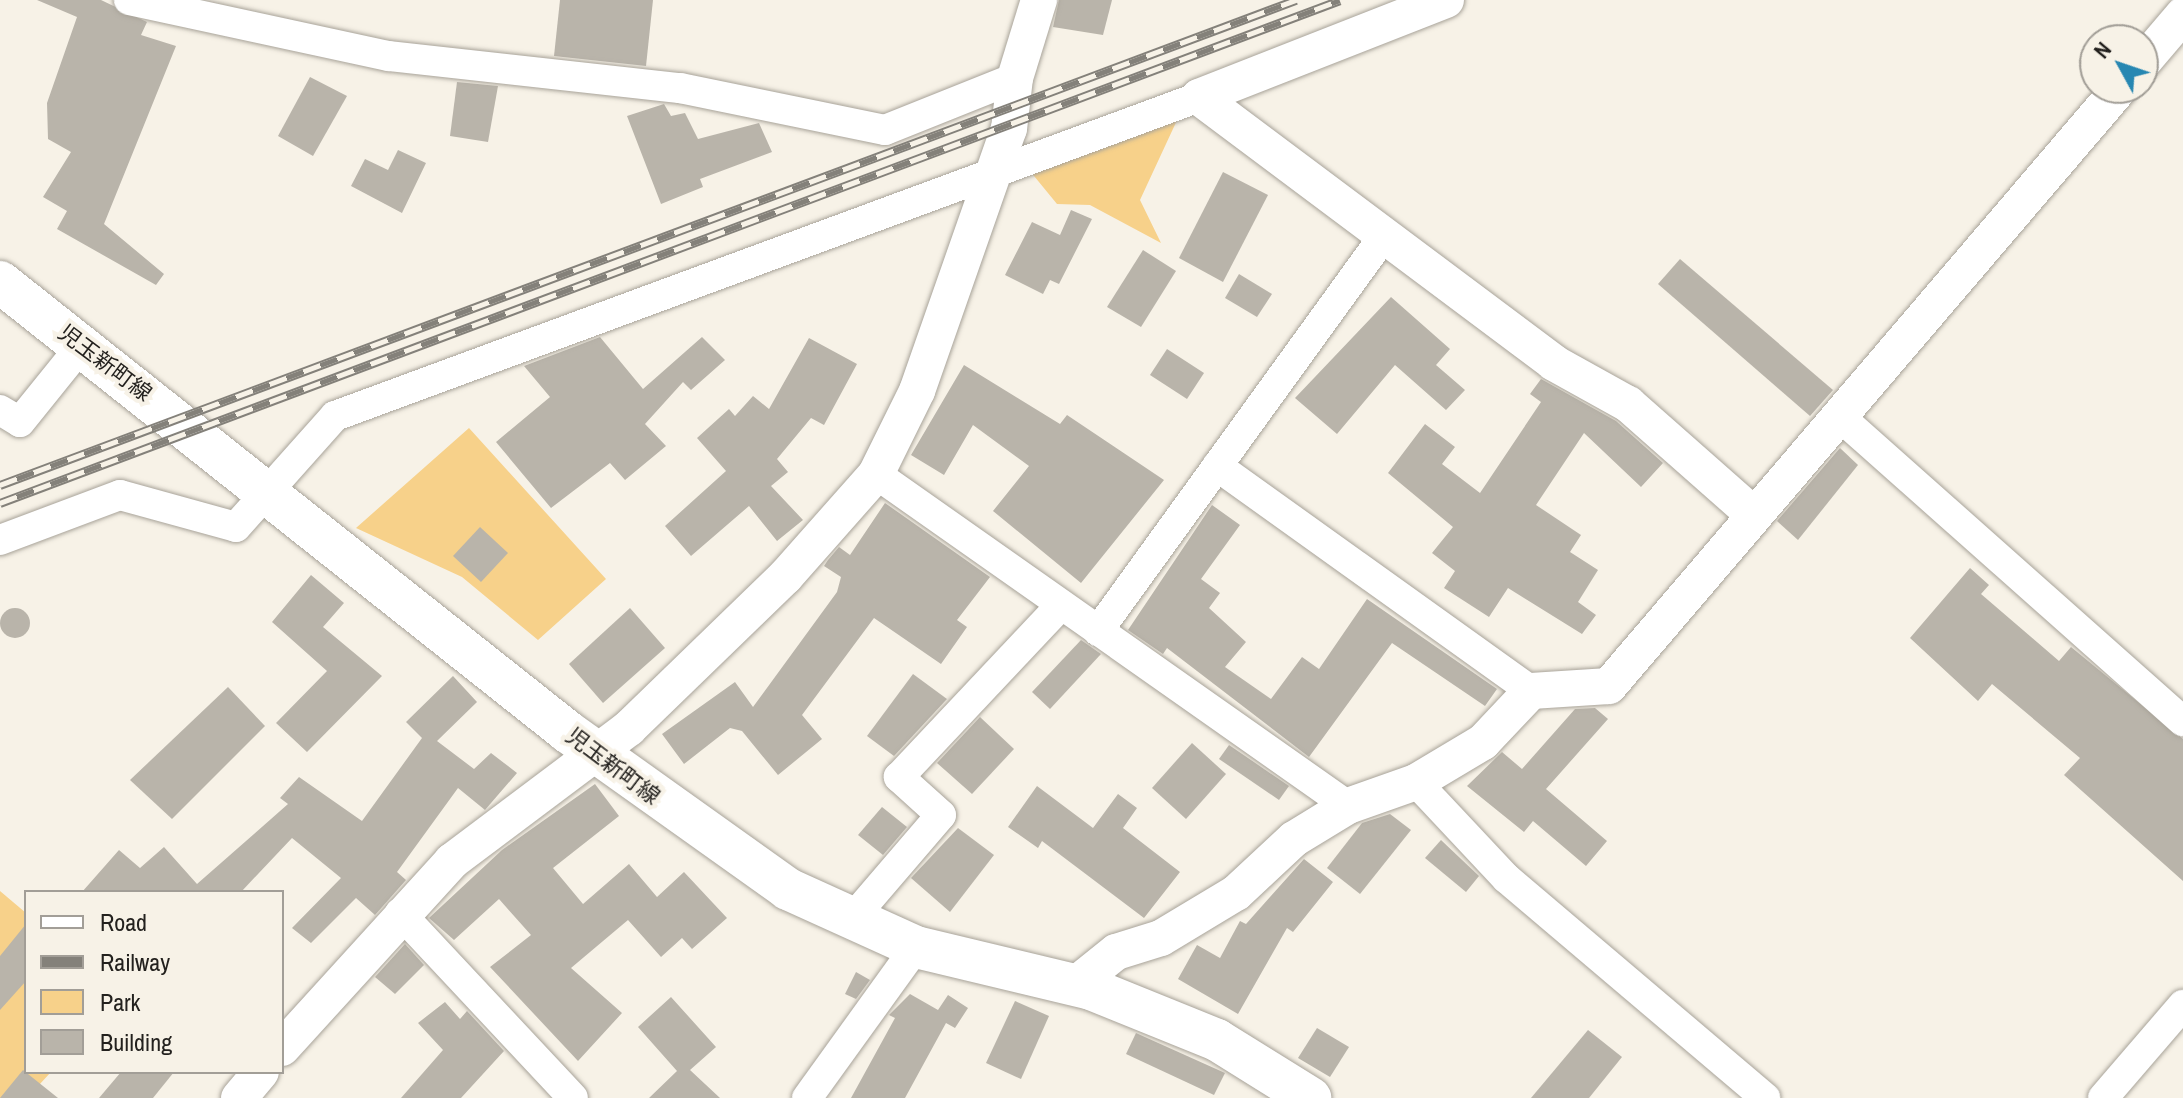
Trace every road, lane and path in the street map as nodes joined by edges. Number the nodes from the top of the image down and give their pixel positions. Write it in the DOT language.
graph roads {
  1 [pos="129,0"];
  2 [pos="1039,0"];
  3 [pos="1446,0"];
  4 [pos="2183,15"];
  5 [pos="2159,43"];
  6 [pos="1015,78"];
  7 [pos="1199,97"];
  8 [pos="2106,104"];
  9 [pos="990,179"];
  10 [pos="1383,237"];
  11 [pos="0,282"];
  12 [pos="83,344"];
  13 [pos="0,410"];
  14 [pos="1839,416"];
  15 [pos="1217,466"];
  16 [pos="876,474"];
  17 [pos="268,492"];
  18 [pos="1754,515"];
  19 [pos="0,540"];
  20 [pos="1061,605"];
  21 [pos="1098,631"];
  22 [pos="1531,691"];
  23 [pos="2183,721"];
  24 [pos="598,754"];
  25 [pos="1416,782"];
  26 [pos="1348,806"];
  27 [pos="400,913"];
  28 [pos="851,920"];
  29 [pos="916,947"];
  30 [pos="1076,984"];
  31 [pos="2183,1005"];
  32 [pos="284,1046"];
  33 [pos="259,1074"];
  34 [pos="239,1098"];
  35 [pos="573,1098"];
  36 [pos="807,1098"];
  37 [pos="1310,1098"];
  38 [pos="1765,1098"];
  39 [pos="2103,1098"];
  1 -- 6 [label="street"];
  2 -- 6 [label="street"];
  3 -- 7 [label="street"];
  4 -- 5 [label="street"];
  6 -- 9 [label="street"];
  7 -- 9 [label="street"];
  7 -- 10 [label="street"];
  8 -- 14 [label="street"];
  9 -- 16 [label="street"];
  9 -- 17 [label="street"];
  10 -- 15 [label="street"];
  10 -- 18 [label="street"];
  11 -- 12 [label="main road, 児玉新町線"];
  12 -- 13 [label="street"];
  12 -- 17 [label="main road, 児玉新町線"];
  14 -- 18 [label="street"];
  14 -- 23 [label="street"];
  15 -- 21 [label="street"];
  15 -- 22 [label="street"];
  16 -- 20 [label="street"];
  16 -- 24 [label="street"];
  17 -- 19 [label="street"];
  17 -- 24 [label="main road, 児玉新町線"];
  18 -- 22 [label="street"];
  20 -- 21 [label="street"];
  20 -- 28 [label="street"];
  21 -- 26 [label="street"];
  22 -- 25 [label="street"];
  24 -- 27 [label="street"];
  24 -- 28 [label="main road, 児玉新町線"];
  25 -- 26 [label="street"];
  25 -- 38 [label="street"];
  26 -- 30 [label="street"];
  27 -- 32 [label="street"];
  27 -- 35 [label="street"];
  28 -- 29 [label="main road, 児玉新町線"];
  29 -- 30 [label="main road, 児玉新町線"];
  29 -- 36 [label="street"];
  30 -- 37 [label="main road, 児玉新町線"];
  31 -- 39 [label="street"];
  33 -- 34 [label="street"];
}
